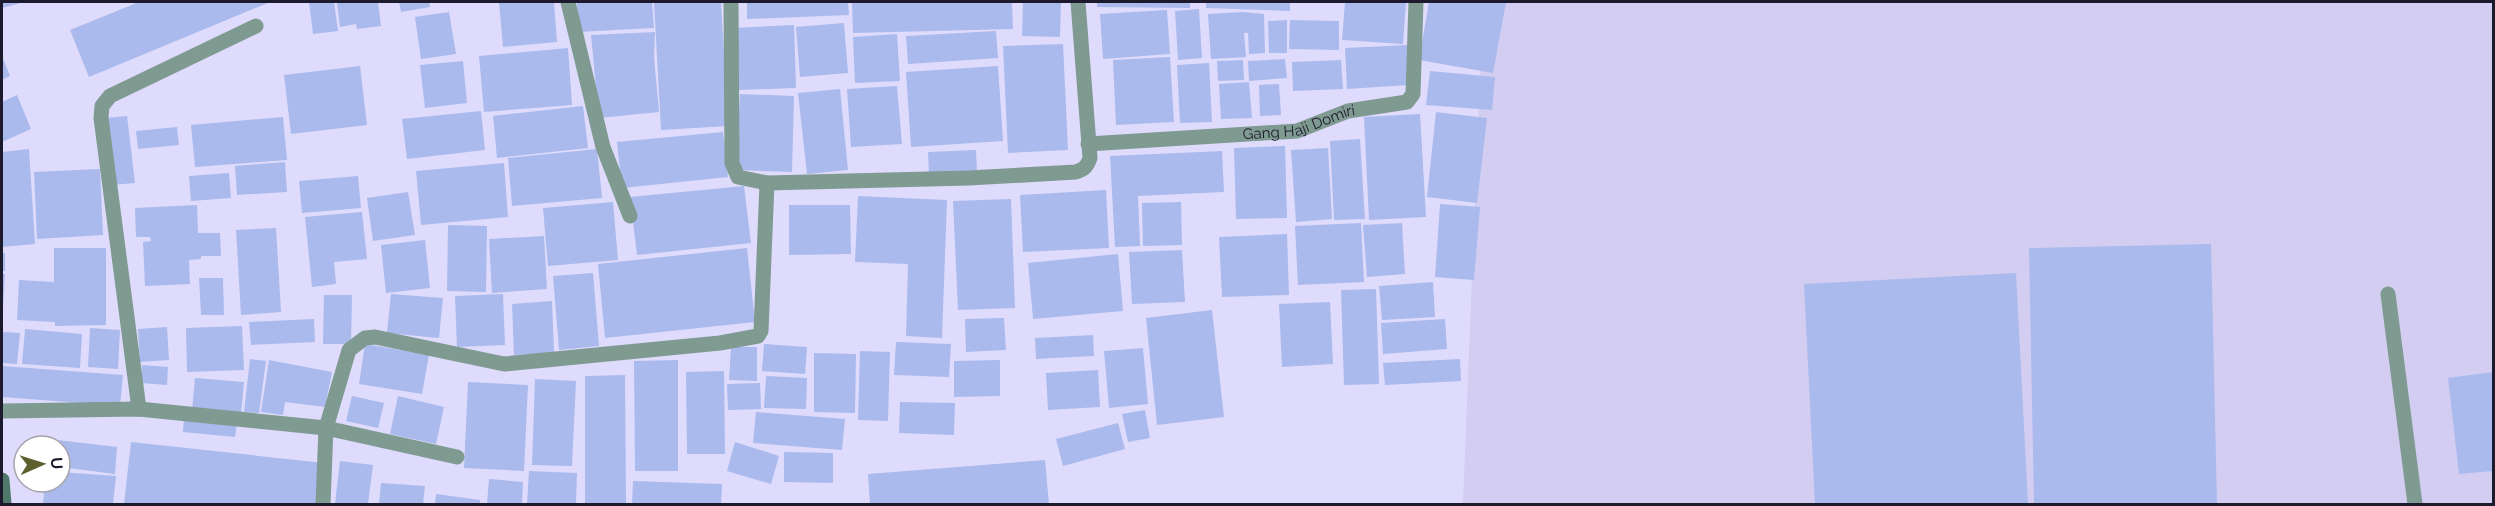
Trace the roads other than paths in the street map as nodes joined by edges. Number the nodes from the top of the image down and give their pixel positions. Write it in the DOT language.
graph roads {
  1 [pos="568,2"];
  2 [pos="731,2"];
  3 [pos="1078,2"];
  4 [pos="1416,2"];
  5 [pos="256,26"];
  6 [pos="1088,144"];
  7 [pos="767,183"];
  8 [pos="630,216"];
  9 [pos="2388,294"];
  10 [pos="139,409"];
  11 [pos="2,411"];
  12 [pos="326,428"];
  13 [pos="457,458"];
  14 [pos="2,480"];
  15 [pos="4,504"];
  16 [pos="323,504"];
  17 [pos="2415,504"];
  1 -- 8 [label="street"];
  2 -- 7 [label="street"];
  3 -- 6 [label="street"];
  4 -- 6 [label="street, Gang Haji Domiri"];
  5 -- 10 [label="street"];
  6 -- 7 [label="street"];
  7 -- 12 [label="street"];
  9 -- 17 [label="street"];
  10 -- 11 [label="street"];
  10 -- 12 [label="street"];
  12 -- 13 [label="street"];
  12 -- 16 [label="street"];
  14 -- 15 [label="street"];
}
